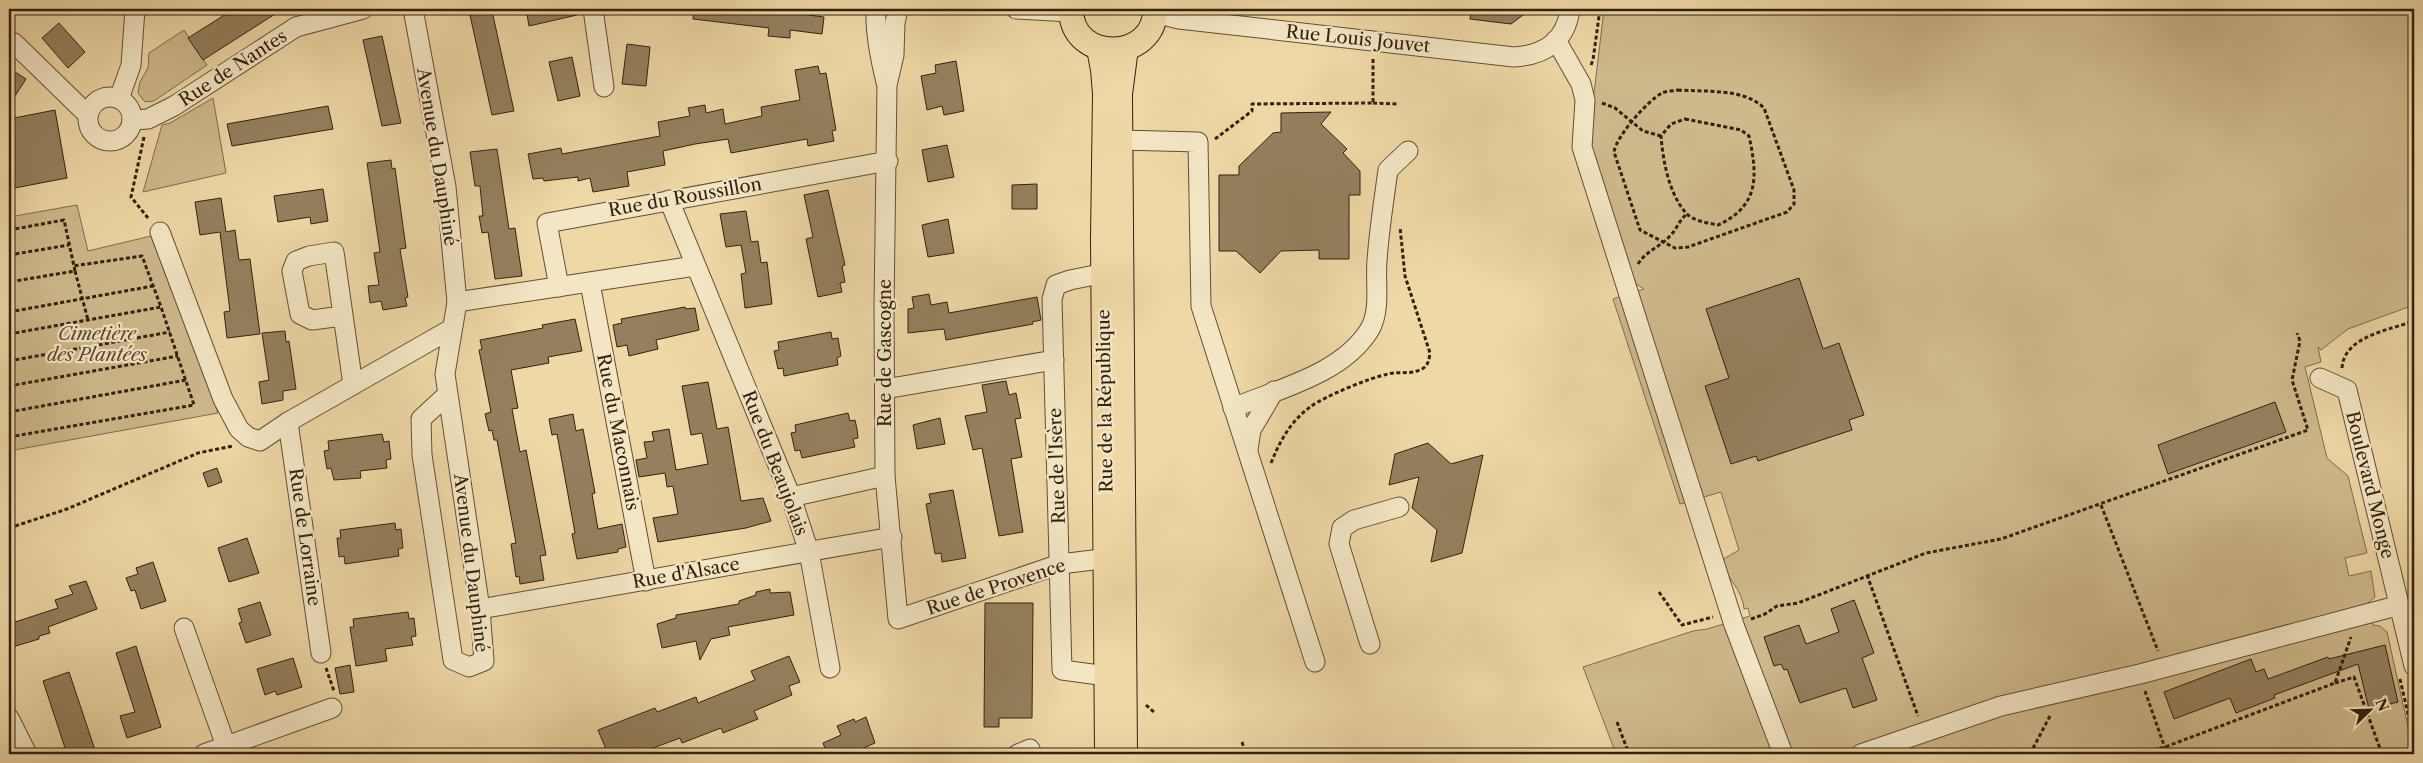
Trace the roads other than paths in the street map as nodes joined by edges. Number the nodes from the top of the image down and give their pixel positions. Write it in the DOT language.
graph roads {
  1 [pos="135,9"];
  2 [pos="364,9"];
  3 [pos="413,9"];
  4 [pos="593,9"];
  5 [pos="876,9"];
  6 [pos="898,9"];
  7 [pos="1016,9"];
  8 [pos="1570,9"];
  9 [pos="1071,10"];
  10 [pos="1155,11"];
  11 [pos="1556,40"];
  12 [pos="9,41"];
  13 [pos="1099,48"];
  14 [pos="1126,48"];
  15 [pos="887,85"];
  16 [pos="604,87"];
  17 [pos="119,99"];
  18 [pos="88,115"];
  19 [pos="140,120"];
  20 [pos="1121,140"];
  21 [pos="1408,151"];
  22 [pos="888,161"];
  23 [pos="669,200"];
  24 [pos="160,232"];
  25 [pos="696,266"];
  26 [pos="1113,271"];
  27 [pos="590,283"];
  28 [pos="559,287"];
  29 [pos="457,302"];
  30 [pos="342,316"];
  31 [pos="451,329"];
  32 [pos="1054,360"];
  33 [pos="2320,378"];
  34 [pos="353,385"];
  35 [pos="885,389"];
  36 [pos="1274,391"];
  37 [pos="448,394"];
  38 [pos="1233,408"];
  39 [pos="288,422"];
  40 [pos="1248,454"];
  41 [pos="886,476"];
  42 [pos="791,497"];
  43 [pos="1399,507"];
  44 [pos="892,537"];
  45 [pos="809,552"];
  46 [pos="1115,557"];
  47 [pos="1060,564"];
  48 [pos="646,581"];
  49 [pos="2400,605"];
  50 [pos="480,609"];
  51 [pos="898,619"];
  52 [pos="184,628"];
  53 [pos="1370,644"];
  54 [pos="322,653"];
  55 [pos="1315,662"];
  56 [pos="2414,666"];
  57 [pos="830,668"];
  58 [pos="1107,676"];
  59 [pos="332,708"];
  60 [pos="9,718"];
  61 [pos="226,746"];
  62 [pos="27,754"];
  63 [pos="204,754"];
  64 [pos="1107,754"];
  65 [pos="1125,754"];
  66 [pos="1783,754"];
  67 [pos="1861,754"];
  1 -- 17 [label="street"];
  2 -- 19 [label="street, Rue de Nantes"];
  3 -- 29 [label="street, Avenue du Dauphiné"];
  4 -- 16 [label="street"];
  5 -- 15 [label="street, Rue de Gascogne"];
  6 -- 15 [label="street, Rue de Gascogne"];
  7 -- 9 [label="street"];
  8 -- 11 [label="street"];
  9 -- 13 [label="main road"];
  10 -- 11 [label="street, Rue Louis Jouvet"];
  10 -- 14 [label="main road"];
  11 -- 66 [label="street"];
  12 -- 18 [label="street"];
  13 -- 14 [label="main road"];
  13 -- 26 [label="main road, Rue de la République"];
  14 -- 20 [label="main road, Rue de la République"];
  15 -- 22 [label="street, Rue de Gascogne"];
  17 -- 18 [label="street"];
  17 -- 19 [label="street"];
  18 -- 19 [label="street"];
  20 -- 26 [label="main road, Rue de la République"];
  20 -- 38 [label="street"];
  21 -- 36 [label="street"];
  22 -- 23 [label="street, Rue du Roussillon"];
  22 -- 35 [label="street, Rue de Gascogne"];
  23 -- 25 [label="street, Rue du Beaujolais"];
  23 -- 28 [label="street, Rue du Roussillon"];
  24 -- 39 [label="street"];
  25 -- 27 [label="street"];
  25 -- 42 [label="street, Rue du Beaujolais"];
  26 -- 32 [label="street, Rue de l'Isère"];
  26 -- 46 [label="main road, Rue de la République"];
  27 -- 28 [label="street"];
  27 -- 48 [label="street, Rue du Maconnais"];
  28 -- 29 [label="street"];
  29 -- 31 [label="street, Avenue du Dauphiné"];
  30 -- 34 [label="street"];
  31 -- 34 [label="street"];
  31 -- 37 [label="street, Avenue du Dauphiné"];
  32 -- 35 [label="street"];
  32 -- 47 [label="street, Rue de l'Isère"];
  33 -- 49 [label="street, Boulevard Monge"];
  34 -- 39 [label="street"];
  35 -- 41 [label="street, Rue de Gascogne"];
  36 -- 38 [label="street"];
  36 -- 40 [label="street"];
  37 -- 50 [label="street, Avenue du Dauphiné"];
  37 -- 50 [label="street, Avenue du Dauphiné"];
  38 -- 40 [label="street"];
  39 -- 54 [label="street, Rue de Lorraine"];
  40 -- 55 [label="street"];
  41 -- 42 [label="street"];
  41 -- 44 [label="street, Rue de Gascogne"];
  42 -- 45 [label="street, Rue du Beaujolais"];
  43 -- 53 [label="street"];
  44 -- 45 [label="street, Rue d'Alsace"];
  44 -- 51 [label="street, Rue de Gascogne"];
  45 -- 48 [label="street, Rue d'Alsace"];
  45 -- 57 [label="street, Rue du Beaujolais"];
  46 -- 47 [label="street, Rue de Provence"];
  46 -- 58 [label="main road, Rue de la République"];
  46 -- 65 [label="main road, Rue de la République"];
  47 -- 51 [label="street, Rue de Provence"];
  47 -- 58 [label="street, Rue de l'Isère"];
  48 -- 50 [label="street, Rue d'Alsace"];
  49 -- 56 [label="street, Boulevard Monge"];
  49 -- 67 [label="street"];
  52 -- 61 [label="street"];
  58 -- 64 [label="main road, Rue de la République"];
  59 -- 61 [label="street"];
  60 -- 62 [label="street"];
  61 -- 63 [label="street"];
}
